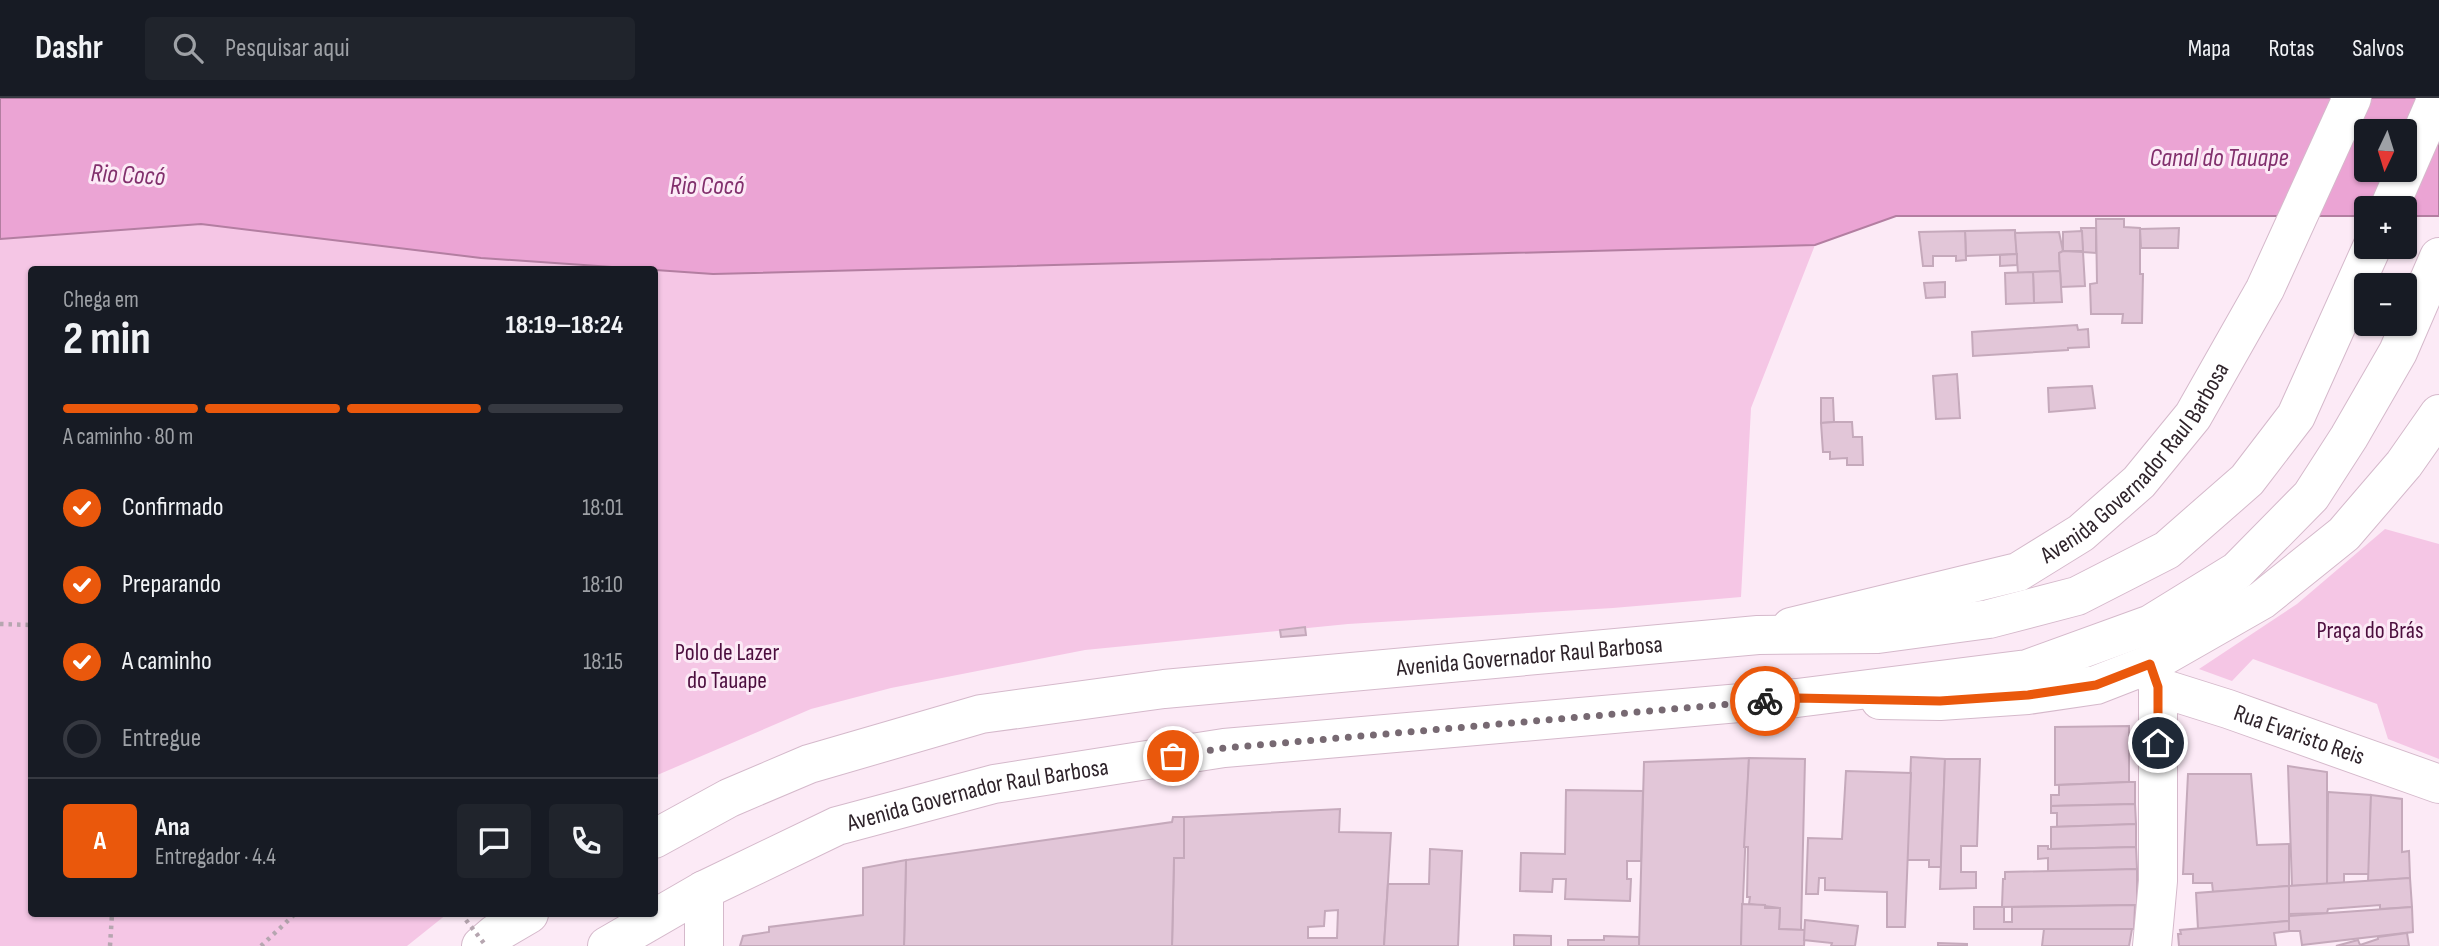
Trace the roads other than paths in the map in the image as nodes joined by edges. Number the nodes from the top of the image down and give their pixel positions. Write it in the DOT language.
graph roads {
  1 [pos="2352,98"];
  2 [pos="2437,98"];
  3 [pos="2394,196"];
  4 [pos="2439,257"];
  5 [pos="2367,259"];
  6 [pos="2439,414"];
  7 [pos="1758,635"];
  8 [pos="2154,676"];
  9 [pos="1797,698"];
  10 [pos="2439,784"];
  11 [pos="658,837"];
  12 [pos="704,890"];
  13 [pos="524,917"];
  14 [pos="657,917"];
  15 [pos="658,917"];
  16 [pos="478,937"];
  17 [pos="607,946"];
  18 [pos="705,946"];
  19 [pos="2152,946"];
  1 -- 7 [label="main road, Avenida Governador Raul Barbosa"];
  2 -- 3 [label="main road"];
  4 -- 9 [label="main road, Avenida Governador Raul Barbosa"];
  5 -- 7 [label="main road, Avenida Governador Raul Barbosa"];
  6 -- 8 [label="main road, Avenida Governador Raul Barbosa"];
  7 -- 11 [label="main road, Avenida Governador Raul Barbosa"];
  8 -- 9 [label="main road, Avenida Governador Raul Barbosa"];
  8 -- 10 [label="main road, Rua Evaristo Reis"];
  8 -- 19 [label="main road"];
  9 -- 12 [label="main road, Avenida Governador Raul Barbosa"];
  12 -- 15 [label="main road, Avenida Governador Raul Barbosa"];
  12 -- 18 [label="main road"];
  13 -- 16 [label="main road"];
  14 -- 17 [label="main road, Avenida Governador Raul Barbosa"];
}
